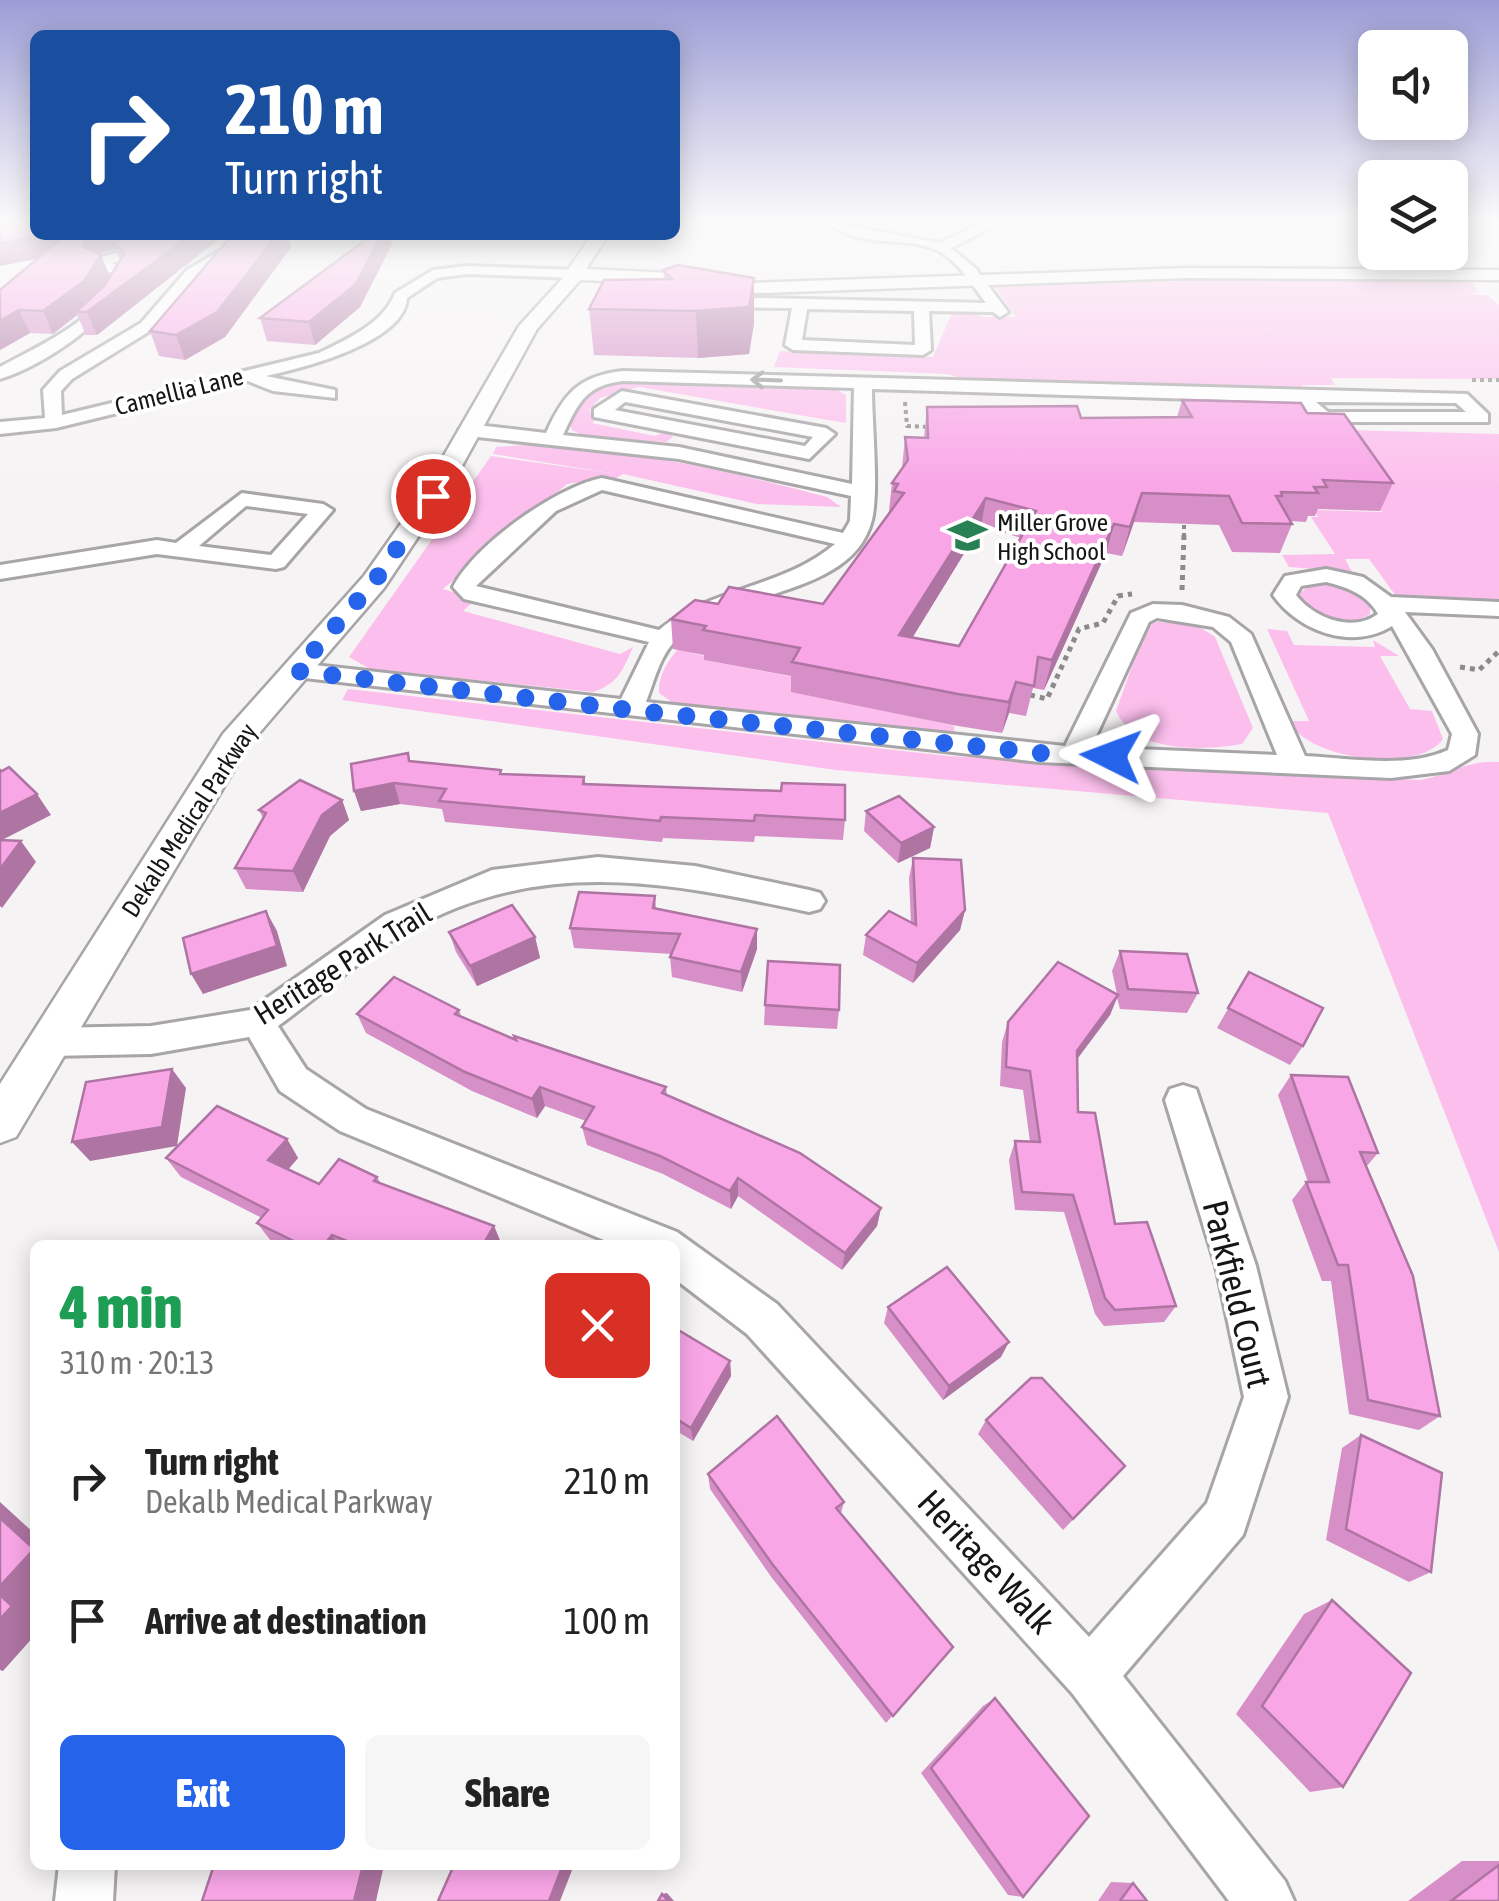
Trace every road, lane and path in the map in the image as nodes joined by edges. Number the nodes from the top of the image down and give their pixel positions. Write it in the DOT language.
graph roads {
  1 [pos="799,310"];
  2 [pos="98,311"];
  3 [pos="160,311"];
  4 [pos="396,311"];
  5 [pos="544,311"];
  6 [pos="718,311"];
  7 [pos="785,311"];
  8 [pos="921,311"];
  9 [pos="324,356"];
  10 [pos="0,374"];
  11 [pos="246,374"];
  12 [pos="863,383"];
  13 [pos="26,390"];
  14 [pos="904,392"];
  15 [pos="1300,397"];
  16 [pos="56,422"];
  17 [pos="894,426"];
  18 [pos="907,426"];
  19 [pos="946,427"];
  20 [pos="0,428"];
  21 [pos="468,430"];
  22 [pos="692,430"];
  23 [pos="553,437"];
  24 [pos="669,452"];
  25 [pos="862,492"];
  26 [pos="1184,524"];
  27 [pos="851,541"];
  28 [pos="181,550"];
  29 [pos="0,572"];
  30 [pos="1182,596"];
  31 [pos="1499,610"];
  32 [pos="663,638"];
  33 [pos="1499,651"];
  34 [pos="1452,655"];
  35 [pos="296,671"];
  36 [pos="630,710"];
  37 [pos="1074,754"];
  38 [pos="1295,765"];
  39 [pos="809,902"];
  40 [pos="258,1022"];
  41 [pos="49,1042"];
  42 [pos="1183,1100"];
  43 [pos="0,1123"];
  44 [pos="651,1240"];
  45 [pos="680,1258"];
  46 [pos="1090,1675"];
  47 [pos="87,1870"];
  48 [pos="84,1901"];
  49 [pos="1264,1901"];
  1 -- 8 [label="street"];
  2 -- 10 [label="street"];
  3 -- 13 [label="street, Camellia Lane"];
  4 -- 9 [label="street, Camellia Lane"];
  5 -- 21 [label="main road, Dekalb Medical Parkway"];
  6 -- 7 [label="street"];
  9 -- 11 [label="street, Camellia Lane"];
  9 -- 11 [label="street"];
  11 -- 16 [label="street, Camellia Lane"];
  12 -- 15 [label="street"];
  12 -- 23 [label="street, one-way"];
  12 -- 25 [label="street"];
  13 -- 16 [label="street, Camellia Lane"];
  14 -- 18 [label="path"];
  15 -- 15 [label="street"];
  16 -- 20 [label="street, Camellia Lane"];
  17 -- 18 [label="path"];
  18 -- 19 [label="path"];
  21 -- 23 [label="street"];
  21 -- 35 [label="main road, Dekalb Medical Parkway"];
  22 -- 22 [label="street"];
  22 -- 24 [label="street"];
  23 -- 24 [label="street"];
  24 -- 25 [label="street"];
  25 -- 27 [label="street"];
  26 -- 30 [label="path"];
  27 -- 32 [label="street"];
  27 -- 32 [label="street"];
  28 -- 28 [label="street"];
  28 -- 29 [label="street"];
  31 -- 38 [label="street"];
  32 -- 36 [label="street"];
  33 -- 34 [label="path"];
  35 -- 36 [label="street"];
  35 -- 41 [label="main road, Dekalb Medical Parkway"];
  36 -- 37 [label="street"];
  37 -- 38 [label="street"];
  37 -- 38 [label="street"];
  39 -- 40 [label="street, Heritage Park Trail"];
  40 -- 41 [label="street, Heritage Park Trail"];
  40 -- 44 [label="street"];
  41 -- 43 [label="main road, Dekalb Medical Parkway"];
  42 -- 46 [label="street, Parkfield Court"];
  45 -- 46 [label="street, Heritage Walk"];
  46 -- 49 [label="street, Heritage Walk"];
  47 -- 48 [label="street"];
}
